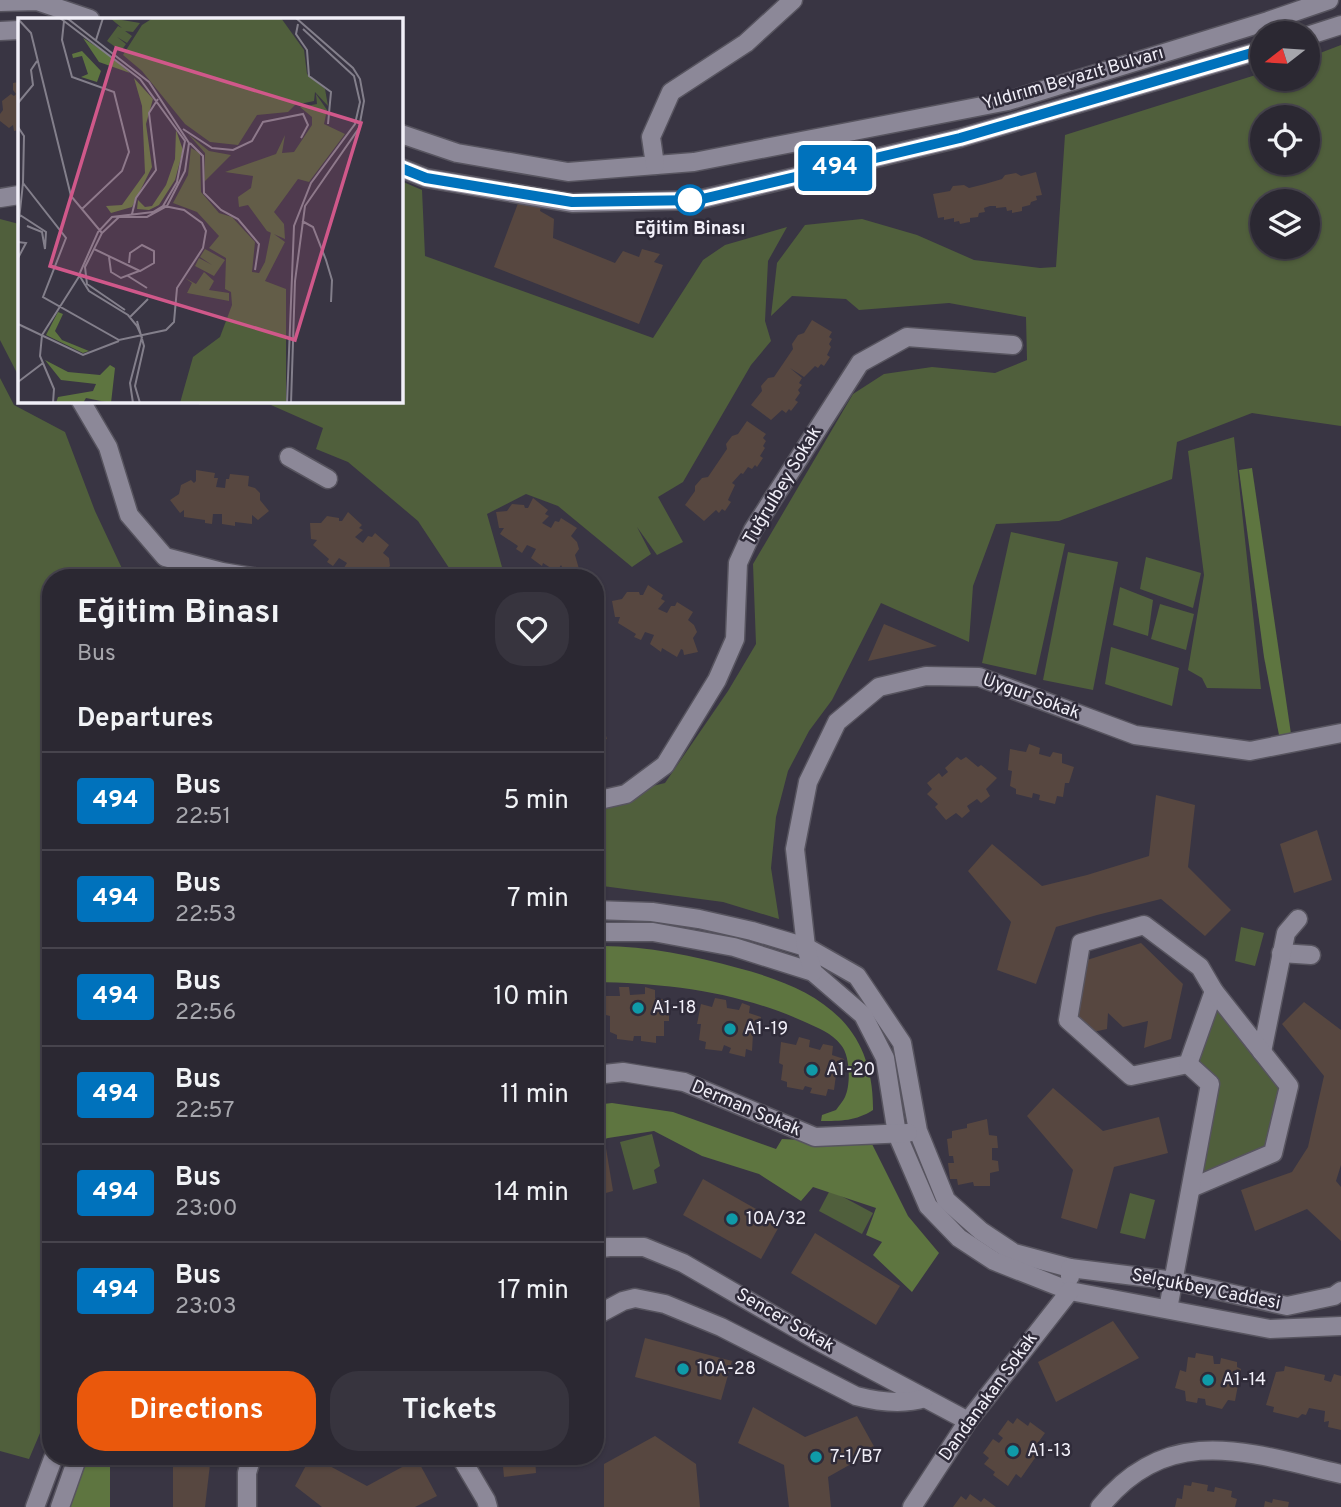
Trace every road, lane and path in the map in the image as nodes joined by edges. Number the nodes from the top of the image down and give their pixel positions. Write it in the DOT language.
graph roads {
  1 [pos="793,0"];
  2 [pos="1329,0"];
  3 [pos="0,2"];
  4 [pos="87,18"];
  5 [pos="1341,25"];
  6 [pos="18,30"];
  7 [pos="0,31"];
  8 [pos="1320,32"];
  9 [pos="1250,53"];
  10 [pos="402,134"];
  11 [pos="655,165"];
  12 [pos="402,168"];
  13 [pos="18,195"];
  14 [pos="0,198"];
  15 [pos="1013,345"];
  16 [pos="82,402"];
  17 [pos="289,457"];
  18 [pos="328,479"];
  19 [pos="211,569"];
  20 [pos="1341,733"];
  21 [pos="604,799"];
  22 [pos="604,910"];
  23 [pos="1298,919"];
  24 [pos="604,932"];
  25 [pos="806,947"];
  26 [pos="1282,953"];
  27 [pos="1311,955"];
  28 [pos="813,972"];
  29 [pos="1214,990"];
  30 [pos="1262,1052"];
  31 [pos="1188,1065"];
  32 [pos="604,1074"];
  33 [pos="918,1131"];
  34 [pos="897,1134"];
  35 [pos="1191,1188"];
  36 [pos="604,1248"];
  37 [pos="1070,1268"];
  38 [pos="1175,1281"];
  39 [pos="1070,1291"];
  40 [pos="1337,1294"];
  41 [pos="1168,1309"];
  42 [pos="604,1311"];
  43 [pos="1341,1318"];
  44 [pos="1341,1326"];
  45 [pos="925,1398"];
  46 [pos="968,1421"];
  47 [pos="51,1465"];
  48 [pos="75,1465"];
  49 [pos="250,1465"];
  50 [pos="465,1465"];
  51 [pos="1341,1474"];
  52 [pos="35,1507"];
  53 [pos="60,1507"];
  54 [pos="247,1507"];
  55 [pos="488,1507"];
  56 [pos="912,1507"];
  57 [pos="1100,1507"];
  1 -- 11 [label="street"];
  2 -- 11 [label="street, Yıldırım Beyazıt Bulvarı"];
  3 -- 4 [label="street"];
  5 -- 8 [label="street"];
  6 -- 7 [label="street"];
  9 -- 12 [label="street, Yıldırım Beyazıt Bulvarı"];
  10 -- 11 [label="street, Yıldırım Beyazıt Bulvarı"];
  13 -- 14 [label="street"];
  15 -- 21 [label="street, Tuğrulbey Sokak"];
  16 -- 19 [label="street"];
  17 -- 18 [label="street"];
  20 -- 25 [label="street, Uygur Sokak"];
  22 -- 25 [label="street, Selçukbey Caddesi"];
  23 -- 26 [label="street"];
  24 -- 28 [label="street, Selçukbey Caddesi"];
  25 -- 28 [label="street, Uygur Sokak"];
  25 -- 33 [label="street, Selçukbey Caddesi"];
  26 -- 27 [label="street"];
  26 -- 30 [label="street"];
  28 -- 34 [label="street, Selçukbey Caddesi"];
  29 -- 30 [label="street"];
  29 -- 31 [label="street"];
  29 -- 31 [label="street"];
  30 -- 35 [label="street"];
  31 -- 35 [label="street"];
  32 -- 34 [label="street, Derman Sokak"];
  33 -- 34 [label="street, Derman Sokak"];
  33 -- 37 [label="street, Selçukbey Caddesi"];
  34 -- 39 [label="street, Selçukbey Caddesi"];
  35 -- 38 [label="street"];
  36 -- 45 [label="street, Sencer Sokak"];
  37 -- 38 [label="street, Selçukbey Caddesi"];
  37 -- 39 [label="street"];
  38 -- 40 [label="street, Selçukbey Caddesi"];
  38 -- 41 [label="street"];
  39 -- 41 [label="street, Selçukbey Caddesi"];
  39 -- 46 [label="street, Dandanakan Sokak"];
  40 -- 43 [label="street"];
  41 -- 44 [label="street, Selçukbey Caddesi"];
  42 -- 45 [label="street"];
  45 -- 46 [label="street, Sencer Sokak"];
  46 -- 56 [label="street, Dandanakan Sokak"];
  47 -- 52 [label="street"];
  48 -- 53 [label="street"];
  49 -- 54 [label="street"];
  50 -- 55 [label="street"];
  51 -- 57 [label="street"];
}
